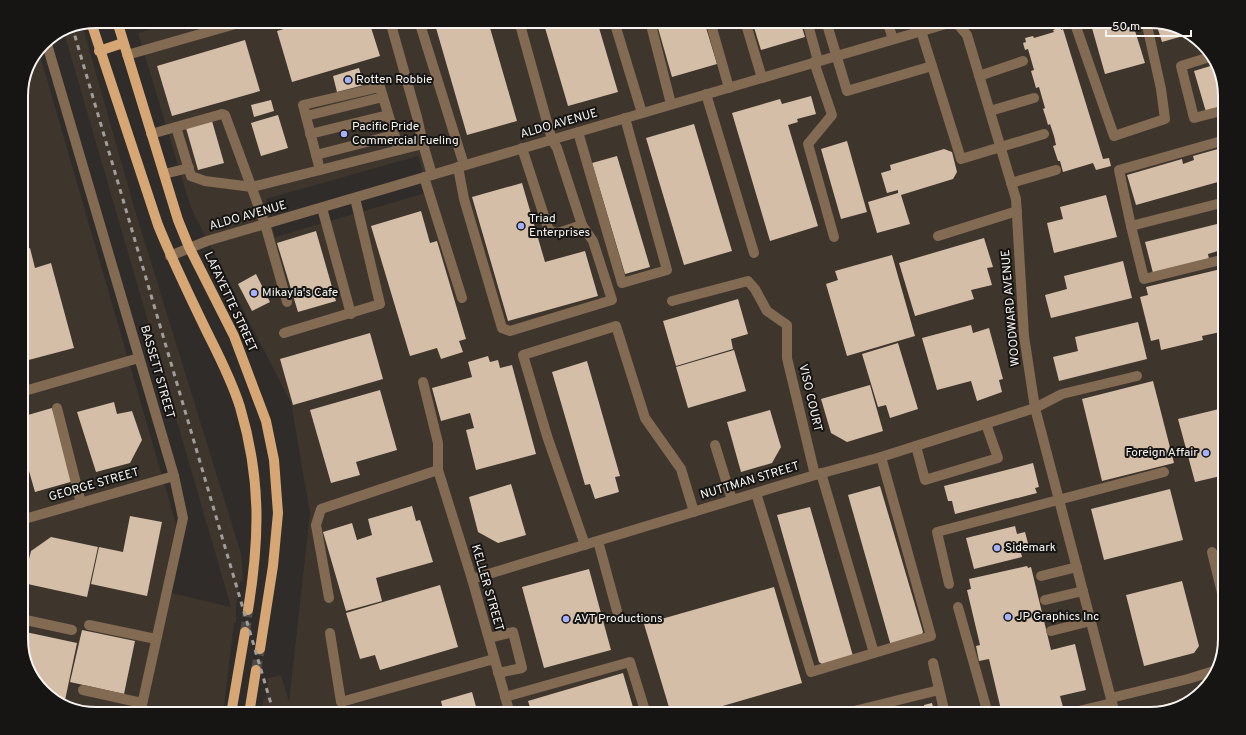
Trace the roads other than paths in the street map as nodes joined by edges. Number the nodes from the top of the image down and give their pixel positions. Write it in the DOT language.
graph roads {
  1 [pos="93,28"];
  2 [pos="119,28"];
  3 [pos="222,28"];
  4 [pos="392,28"];
  5 [pos="421,28"];
  6 [pos="521,28"];
  7 [pos="616,28"];
  8 [pos="652,28"];
  9 [pos="712,28"];
  10 [pos="747,28"];
  11 [pos="809,28"];
  12 [pos="828,28"];
  13 [pos="889,28"];
  14 [pos="930,28"];
  15 [pos="961,28"];
  16 [pos="1076,28"];
  17 [pos="1148,28"];
  18 [pos="920,31"];
  19 [pos="893,39"];
  20 [pos="123,43"];
  21 [pos="48,48"];
  22 [pos="99,50"];
  23 [pos="127,55"];
  24 [pos="836,56"];
  25 [pos="1206,58"];
  26 [pos="1023,61"];
  27 [pos="816,62"];
  28 [pos="932,66"];
  29 [pos="979,76"];
  30 [pos="762,78"];
  31 [pos="729,88"];
  32 [pos="706,94"];
  33 [pos="1034,98"];
  34 [pos="671,104"];
  35 [pos="990,111"];
  36 [pos="1218,112"];
  37 [pos="642,113"];
  38 [pos="388,115"];
  39 [pos="625,118"];
  40 [pos="176,127"];
  41 [pos="578,132"];
  42 [pos="151,134"];
  43 [pos="310,134"];
  44 [pos="1044,134"];
  45 [pos="394,135"];
  46 [pos="552,140"];
  47 [pos="1218,142"];
  48 [pos="423,144"];
  49 [pos="1000,147"];
  50 [pos="522,148"];
  51 [pos="399,150"];
  52 [pos="316,155"];
  53 [pos="461,166"];
  54 [pos="189,168"];
  55 [pos="320,170"];
  56 [pos="1056,170"];
  57 [pos="164,174"];
  58 [pos="428,176"];
  59 [pos="1011,182"];
  60 [pos="252,187"];
  61 [pos="355,198"];
  62 [pos="1218,204"];
  63 [pos="322,208"];
  64 [pos="1017,211"];
  65 [pos="265,224"];
  66 [pos="582,225"];
  67 [pos="1131,226"];
  68 [pos="938,236"];
  69 [pos="834,237"];
  70 [pos="189,247"];
  71 [pos="754,253"];
  72 [pos="170,256"];
  73 [pos="1218,261"];
  74 [pos="462,298"];
  75 [pos="672,301"];
  76 [pos="287,302"];
  77 [pos="351,314"];
  78 [pos="284,333"];
  79 [pos="139,358"];
  80 [pos="1137,376"];
  81 [pos="423,382"];
  82 [pos="28,390"];
  83 [pos="57,408"];
  84 [pos="1035,408"];
  85 [pos="986,424"];
  86 [pos="715,445"];
  87 [pos="916,446"];
  88 [pos="881,457"];
  89 [pos="438,470"];
  90 [pos="1164,472"];
  91 [pos="818,474"];
  92 [pos="174,476"];
  93 [pos="756,493"];
  94 [pos="732,500"];
  95 [pos="1060,501"];
  96 [pos="81,502"];
  97 [pos="694,512"];
  98 [pos="28,518"];
  99 [pos="598,541"];
  100 [pos="585,545"];
  101 [pos="1212,552"];
  102 [pos="1077,567"];
  103 [pos="1041,576"];
  104 [pos="1218,576"];
  105 [pos="472,579"];
  106 [pos="949,584"];
  107 [pos="1083,591"];
  108 [pos="329,598"];
  109 [pos="1045,600"];
  110 [pos="958,607"];
  111 [pos="248,610"];
  112 [pos="617,611"];
  113 [pos="28,621"];
  114 [pos="1091,621"];
  115 [pos="89,625"];
  116 [pos="72,630"];
  117 [pos="1051,631"];
  118 [pos="245,632"];
  119 [pos="330,633"];
  120 [pos="488,638"];
  121 [pos="156,639"];
  122 [pos="260,649"];
  123 [pos="874,653"];
  124 [pos="494,659"];
  125 [pos="932,663"];
  126 [pos="256,670"];
  127 [pos="1209,672"];
  128 [pos="498,673"];
  129 [pos="84,690"];
  130 [pos="939,690"];
  131 [pos="505,697"];
  132 [pos="1112,700"];
  133 [pos="142,703"];
  134 [pos="141,707"];
  135 [pos="232,707"];
  136 [pos="250,707"];
  137 [pos="508,707"];
  138 [pos="644,707"];
  139 [pos="870,707"];
  140 [pos="943,707"];
  141 [pos="986,707"];
  142 [pos="1089,707"];
  143 [pos="1114,707"];
  1 -- 22 [label="main road"];
  2 -- 20 [label="main road, LAFAYETTE STREET"];
  3 -- 23 [label="street"];
  4 -- 48 [label="street"];
  5 -- 53 [label="street"];
  6 -- 46 [label="street"];
  7 -- 37 [label="street"];
  8 -- 34 [label="street"];
  9 -- 31 [label="street"];
  10 -- 30 [label="street"];
  11 -- 27 [label="street"];
  12 -- 24 [label="street"];
  13 -- 19 [label="street"];
  14 -- 18 [label="street, ALDO AVENUE"];
  15 -- 29 [label="street, WOODWARD AVENUE"];
  16 -- 17 [label="street"];
  18 -- 19 [label="street, ALDO AVENUE"];
  18 -- 28 [label="street"];
  19 -- 24 [label="street, ALDO AVENUE"];
  20 -- 22 [label="main road"];
  20 -- 23 [label="main road, LAFAYETTE STREET"];
  21 -- 79 [label="street, BASSETT STREET"];
  22 -- 72 [label="main road"];
  23 -- 42 [label="main road, LAFAYETTE STREET"];
  24 -- 27 [label="street, ALDO AVENUE"];
  24 -- 28 [label="street"];
  25 -- 36 [label="street"];
  26 -- 29 [label="street"];
  27 -- 30 [label="street, ALDO AVENUE"];
  27 -- 69 [label="street"];
  28 -- 49 [label="street"];
  29 -- 35 [label="street, WOODWARD AVENUE"];
  30 -- 31 [label="street, ALDO AVENUE"];
  31 -- 32 [label="street, ALDO AVENUE"];
  32 -- 34 [label="street, ALDO AVENUE"];
  32 -- 71 [label="street"];
  33 -- 35 [label="street"];
  34 -- 37 [label="street, ALDO AVENUE"];
  35 -- 49 [label="street, WOODWARD AVENUE"];
  37 -- 39 [label="street, ALDO AVENUE"];
  38 -- 43 [label="street"];
  38 -- 43 [label="street"];
  38 -- 45 [label="street"];
  39 -- 41 [label="street, ALDO AVENUE"];
  39 -- 41 [label="street"];
  40 -- 42 [label="street"];
  40 -- 54 [label="street"];
  40 -- 60 [label="street"];
  41 -- 46 [label="street, ALDO AVENUE"];
  42 -- 57 [label="main road, LAFAYETTE STREET"];
  43 -- 52 [label="street"];
  44 -- 49 [label="street"];
  45 -- 51 [label="street"];
  45 -- 52 [label="street"];
  46 -- 50 [label="street, ALDO AVENUE"];
  46 -- 66 [label="street"];
  47 -- 67 [label="street"];
  48 -- 51 [label="street"];
  48 -- 58 [label="street"];
  49 -- 59 [label="street, WOODWARD AVENUE"];
  50 -- 53 [label="street, ALDO AVENUE"];
  50 -- 66 [label="street"];
  51 -- 55 [label="street"];
  52 -- 55 [label="street"];
  53 -- 58 [label="street, ALDO AVENUE"];
  53 -- 66 [label="street"];
  54 -- 57 [label="street"];
  54 -- 60 [label="street"];
  55 -- 60 [label="street"];
  56 -- 59 [label="street"];
  57 -- 70 [label="main road, LAFAYETTE STREET"];
  58 -- 61 [label="street, ALDO AVENUE"];
  58 -- 74 [label="street"];
  59 -- 64 [label="street, WOODWARD AVENUE"];
  60 -- 65 [label="street"];
  61 -- 63 [label="street, ALDO AVENUE"];
  61 -- 77 [label="street"];
  62 -- 67 [label="street"];
  63 -- 65 [label="street, ALDO AVENUE"];
  63 -- 77 [label="street"];
  64 -- 68 [label="street"];
  64 -- 84 [label="street, WOODWARD AVENUE"];
  65 -- 70 [label="street, ALDO AVENUE"];
  65 -- 76 [label="street"];
  67 -- 73 [label="street"];
  70 -- 72 [label="street, ALDO AVENUE"];
  70 -- 122 [label="main road, LAFAYETTE STREET"];
  72 -- 111 [label="main road"];
  75 -- 91 [label="street, VISO COURT"];
  77 -- 78 [label="street"];
  79 -- 82 [label="street"];
  79 -- 92 [label="street, BASSETT STREET"];
  80 -- 84 [label="street, NUTTMAN STREET"];
  81 -- 89 [label="street, KELLER STREET"];
  83 -- 96 [label="street"];
  84 -- 85 [label="street, NUTTMAN STREET"];
  84 -- 95 [label="street, WOODWARD AVENUE"];
  85 -- 87 [label="street, NUTTMAN STREET"];
  85 -- 87 [label="street"];
  86 -- 94 [label="street"];
  87 -- 88 [label="street, NUTTMAN STREET"];
  88 -- 91 [label="street, NUTTMAN STREET"];
  88 -- 123 [label="street"];
  89 -- 105 [label="street, KELLER STREET"];
  89 -- 108 [label="street"];
  90 -- 95 [label="street"];
  91 -- 93 [label="street, NUTTMAN STREET"];
  91 -- 123 [label="street, VISO COURT"];
  92 -- 96 [label="street, GEORGE STREET"];
  92 -- 121 [label="street, BASSETT STREET"];
  93 -- 94 [label="street, NUTTMAN STREET"];
  93 -- 123 [label="street"];
  94 -- 97 [label="street, NUTTMAN STREET"];
  95 -- 102 [label="street, WOODWARD AVENUE"];
  95 -- 106 [label="street"];
  96 -- 98 [label="street, GEORGE STREET"];
  97 -- 99 [label="street, NUTTMAN STREET"];
  97 -- 100 [label="street"];
  99 -- 100 [label="street, NUTTMAN STREET"];
  99 -- 112 [label="street"];
  100 -- 105 [label="street, NUTTMAN STREET"];
  101 -- 104 [label="street"];
  102 -- 103 [label="street"];
  102 -- 107 [label="street, WOODWARD AVENUE"];
  105 -- 120 [label="street, KELLER STREET"];
  107 -- 109 [label="street"];
  107 -- 114 [label="street, WOODWARD AVENUE"];
  110 -- 141 [label="street"];
  113 -- 116 [label="street"];
  114 -- 117 [label="street"];
  114 -- 132 [label="street, WOODWARD AVENUE"];
  115 -- 121 [label="street"];
  118 -- 135 [label="main road"];
  119 -- 124 [label="street"];
  120 -- 124 [label="street, KELLER STREET"];
  120 -- 128 [label="street"];
  121 -- 133 [label="street, BASSETT STREET"];
  124 -- 128 [label="street, KELLER STREET"];
  125 -- 130 [label="street"];
  126 -- 136 [label="main road"];
  127 -- 132 [label="street"];
  128 -- 131 [label="street, KELLER STREET"];
  129 -- 133 [label="street"];
  130 -- 139 [label="street"];
  130 -- 140 [label="street"];
  131 -- 137 [label="street, KELLER STREET"];
  131 -- 138 [label="street"];
  132 -- 142 [label="street"];
  132 -- 143 [label="street, WOODWARD AVENUE"];
  133 -- 134 [label="street, BASSETT STREET"];
}
